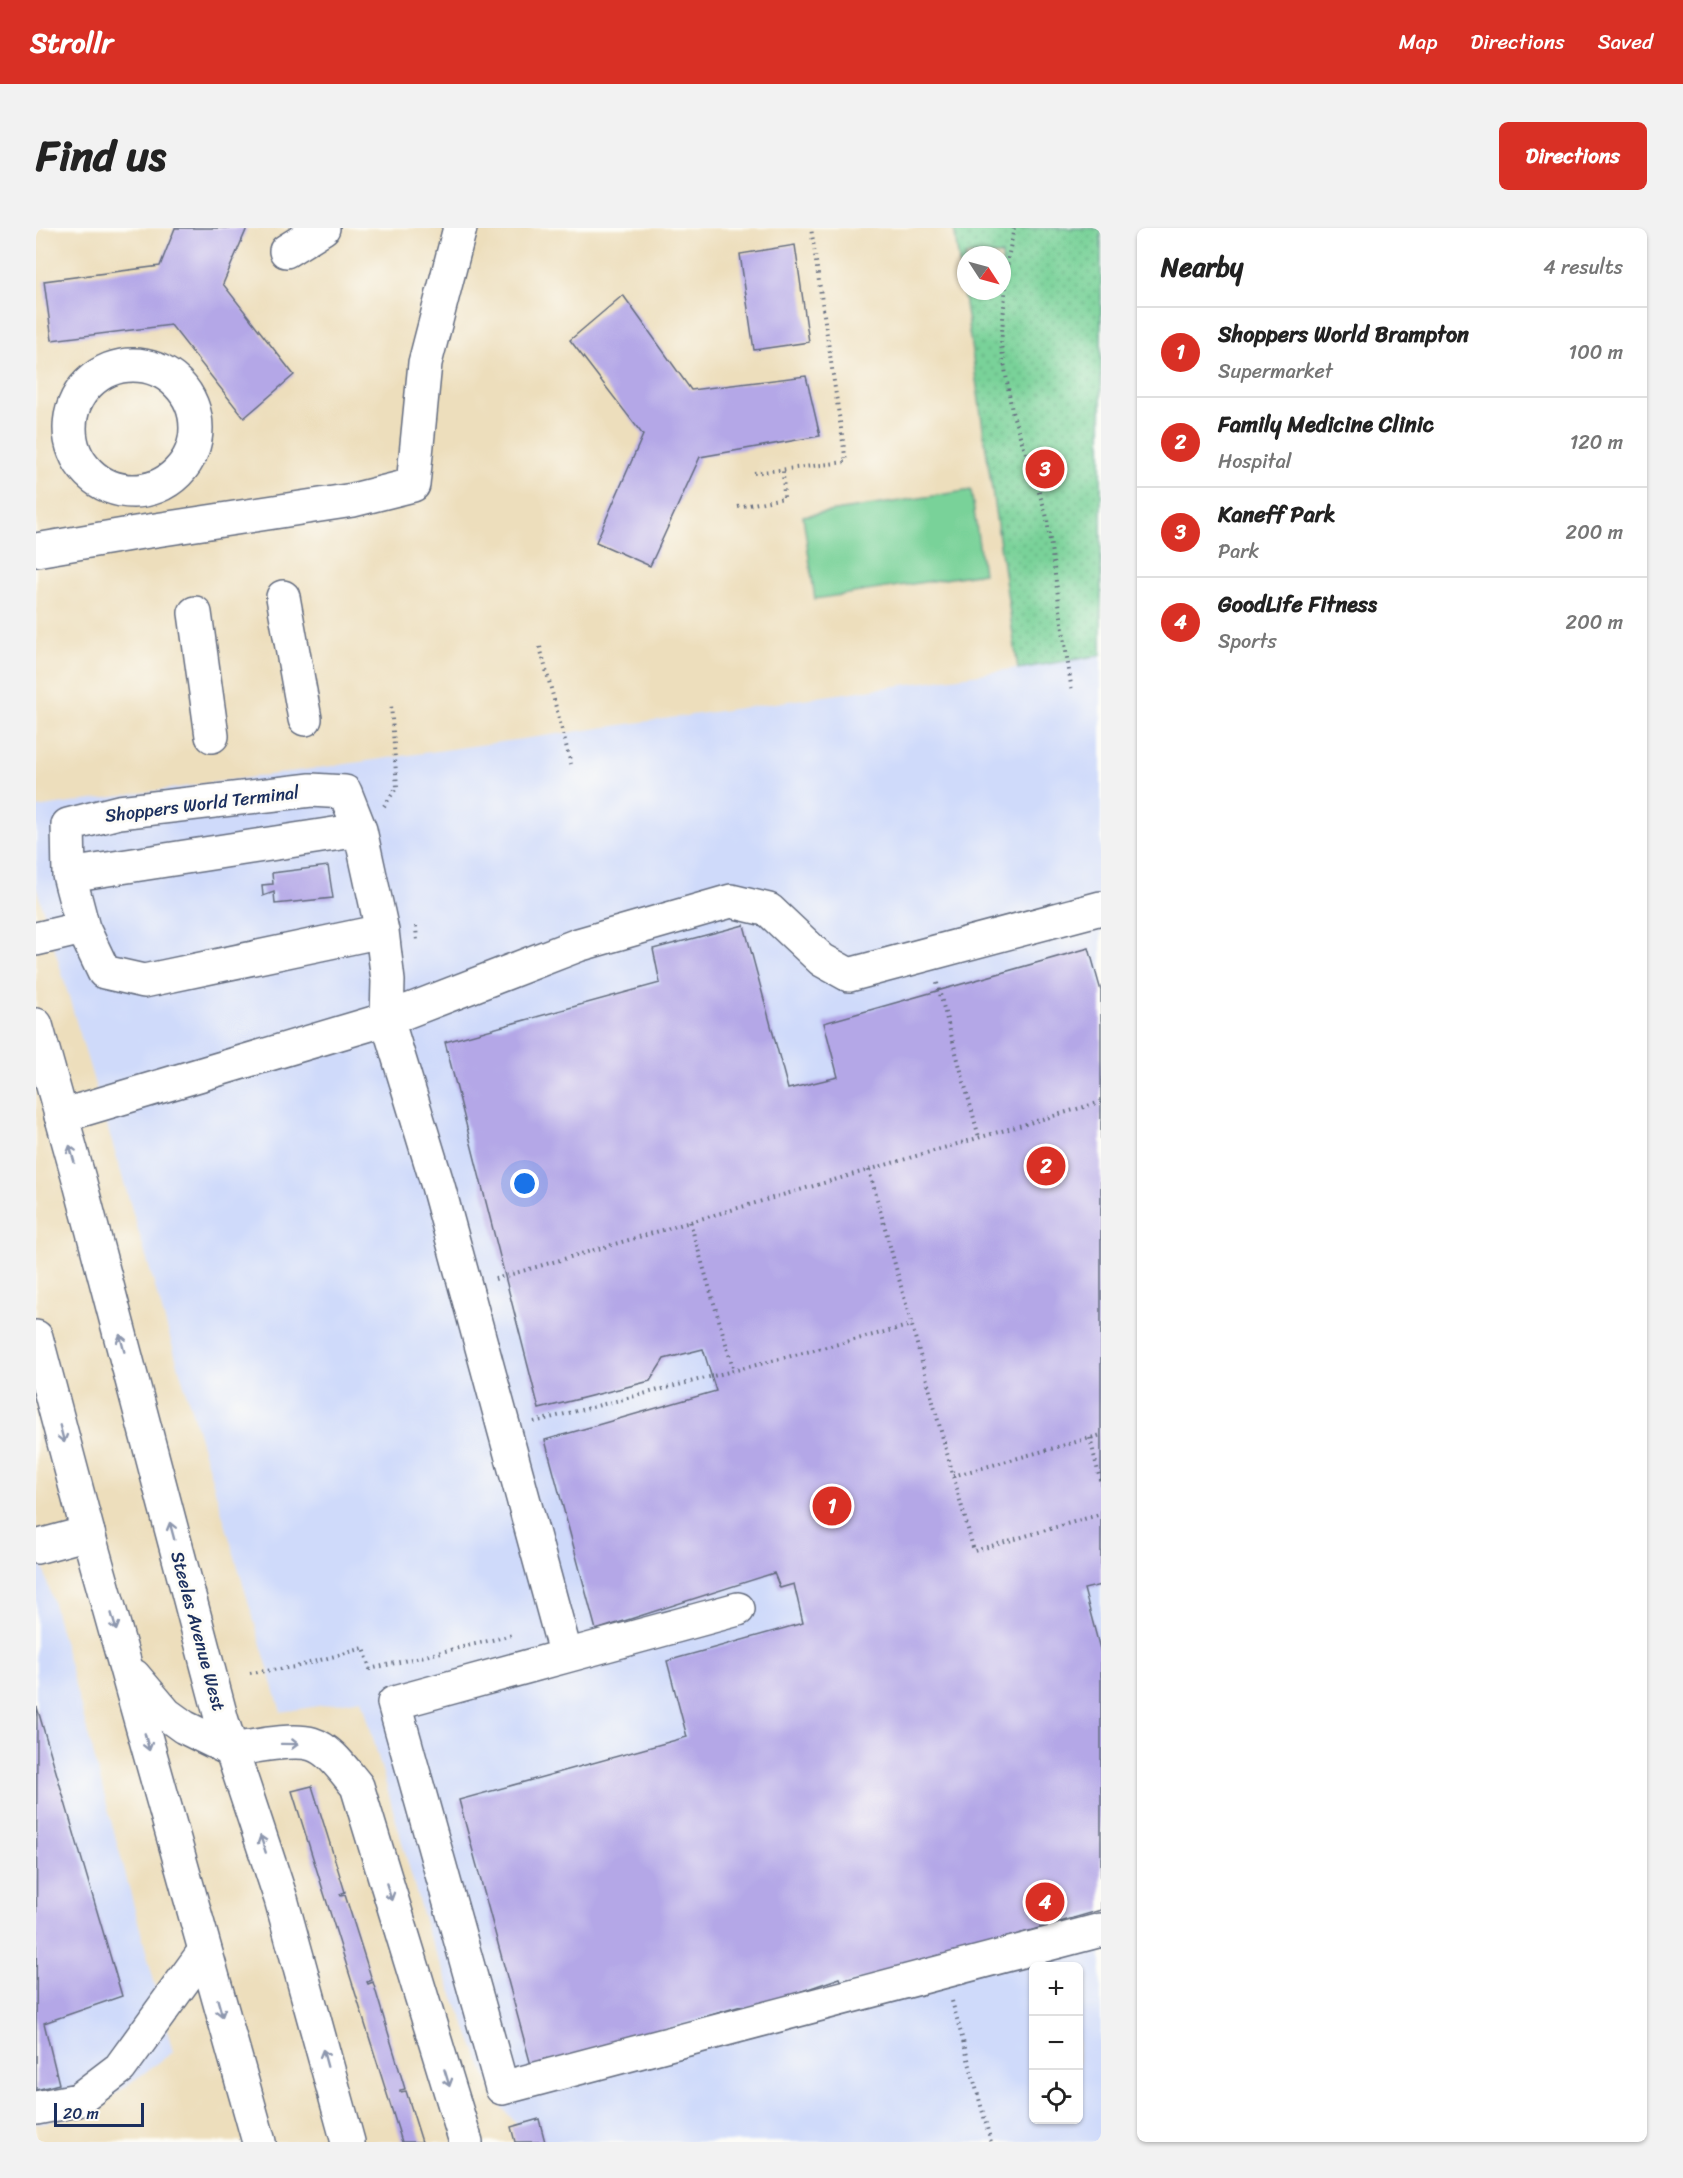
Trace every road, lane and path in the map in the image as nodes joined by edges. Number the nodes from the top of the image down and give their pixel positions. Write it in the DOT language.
graph roads {
  1 [pos="323,228"];
  2 [pos="460,228"];
  3 [pos="811,228"];
  4 [pos="1014,228"];
  5 [pos="286,250"];
  6 [pos="783,469"];
  7 [pos="754,473"];
  8 [pos="145,490"];
  9 [pos="738,507"];
  10 [pos="135,533"];
  11 [pos="36,550"];
  12 [pos="283,597"];
  13 [pos="195,613"];
  14 [pos="540,647"];
  15 [pos="1072,692"];
  16 [pos="391,705"];
  17 [pos="305,719"];
  18 [pos="212,736"];
  19 [pos="571,764"];
  20 [pos="360,830"];
  21 [pos="69,875"];
  22 [pos="1101,908"];
  23 [pos="83,928"];
  24 [pos="382,931"];
  25 [pos="36,939"];
  26 [pos="928,954"];
  27 [pos="387,1019"];
  28 [pos="36,1025"];
  29 [pos="1101,1102"];
  30 [pos="49,1120"];
  31 [pos="979,1137"];
  32 [pos="869,1170"];
  33 [pos="690,1222"];
  34 [pos="466,1287"];
  35 [pos="912,1325"];
  36 [pos="36,1336"];
  37 [pos="734,1371"];
  38 [pos="504,1428"];
  39 [pos="1101,1435"];
  40 [pos="1090,1438"];
  41 [pos="953,1476"];
  42 [pos="1101,1484"];
  43 [pos="1101,1514"];
  44 [pos="88,1533"];
  45 [pos="36,1547"];
  46 [pos="738,1609"];
  47 [pos="513,1635"];
  48 [pos="567,1656"];
  49 [pos="126,1665"];
  50 [pos="250,1673"];
  51 [pos="231,1750"];
  52 [pos="1101,1930"];
  53 [pos="204,1952"];
  54 [pos="951,2000"];
  55 [pos="36,2108"];
  56 [pos="259,2142"];
  57 [pos="348,2142"];
  58 [pos="466,2142"];
  59 [pos="991,2142"];
  1 -- 5 [label="main road"];
  2 -- 10 [label="main road"];
  3 -- 6 [label="path"];
  4 -- 15 [label="path"];
  6 -- 7 [label="path"];
  6 -- 9 [label="path"];
  8 -- 10 [label="main road"];
  10 -- 11 [label="main road"];
  12 -- 17 [label="main road"];
  13 -- 18 [label="main road"];
  14 -- 19 [label="path"];
  16 -- 20 [label="path"];
  20 -- 21 [label="main road"];
  20 -- 21 [label="main road, Shoppers World Terminal"];
  20 -- 24 [label="main road, Shoppers World Terminal"];
  21 -- 23 [label="main road, Shoppers World Terminal"];
  22 -- 26 [label="main road"];
  23 -- 24 [label="main road, Shoppers World Terminal"];
  23 -- 25 [label="main road"];
  24 -- 27 [label="main road, Shoppers World Terminal"];
  26 -- 27 [label="main road"];
  26 -- 31 [label="path"];
  27 -- 30 [label="main road"];
  27 -- 34 [label="main road, Shoppers World Terminal"];
  28 -- 30 [label="main road, Steeles Avenue West"];
  29 -- 31 [label="path"];
  51 -- 30 [label="main road, Steeles Avenue West, one-way"];
  31 -- 32 [label="path"];
  32 -- 33 [label="path"];
  32 -- 35 [label="path"];
  33 -- 34 [label="path"];
  33 -- 37 [label="path"];
  34 -- 38 [label="main road, Shoppers World Terminal"];
  35 -- 37 [label="path"];
  35 -- 41 [label="path"];
  36 -- 44 [label="main road, one-way"];
  37 -- 38 [label="path"];
  38 -- 48 [label="main road, Shoppers World Terminal"];
  39 -- 40 [label="path"];
  40 -- 41 [label="path"];
  40 -- 42 [label="path"];
  41 -- 43 [label="path"];
  44 -- 45 [label="main road"];
  44 -- 49 [label="main road, one-way"];
  46 -- 48 [label="main road"];
  47 -- 50 [label="path"];
  48 -- 52 [label="main road"];
  49 -- 51 [label="main road"];
  49 -- 53 [label="main road, one-way"];
  57 -- 51 [label="main road, Steeles Avenue West, one-way"];
  51 -- 58 [label="main road, one-way"];
  53 -- 55 [label="main road"];
  53 -- 56 [label="main road, one-way"];
  54 -- 59 [label="path"];
}
